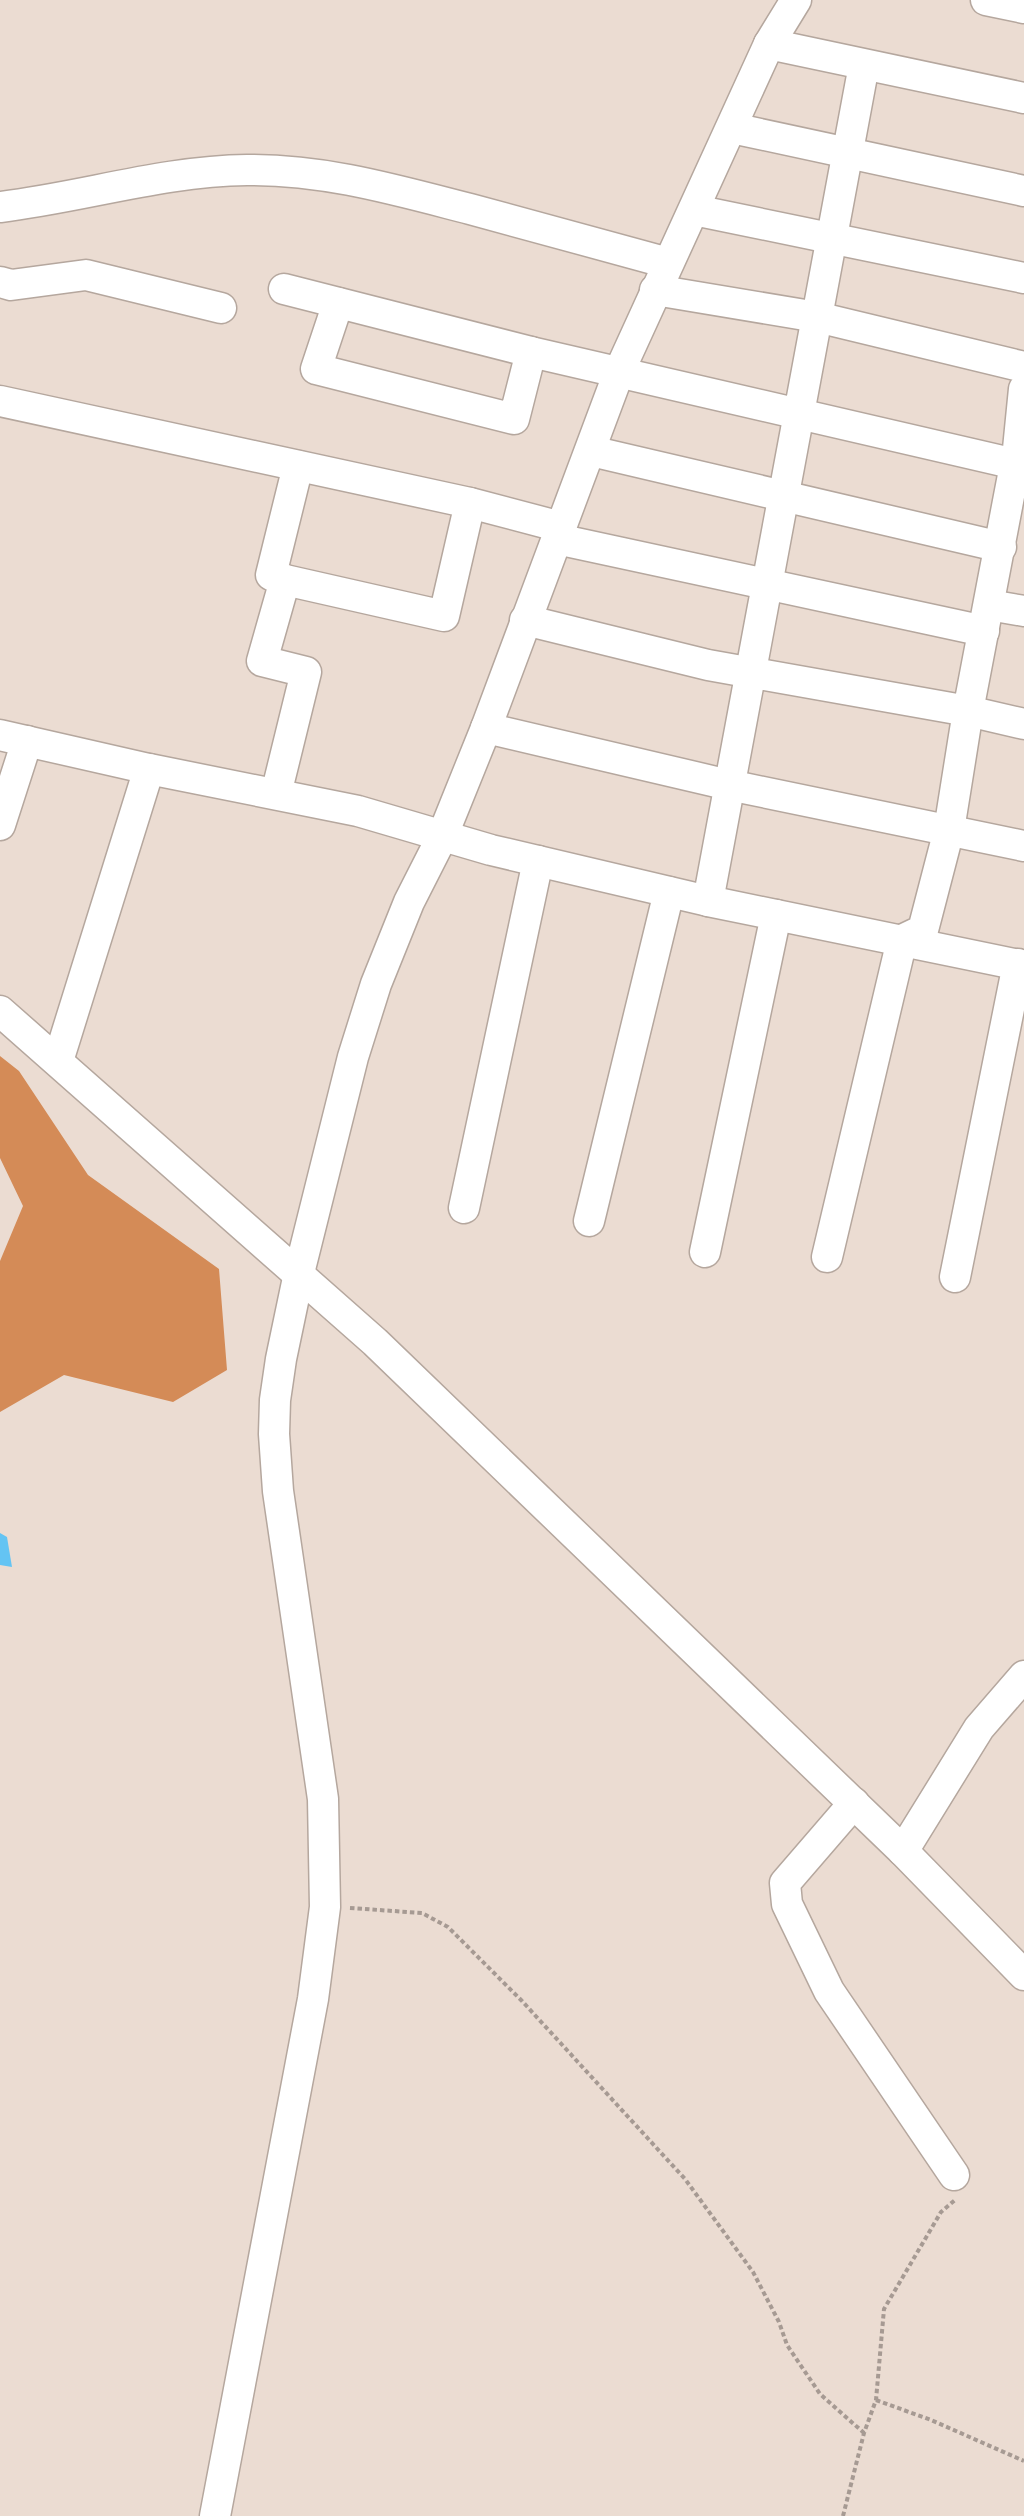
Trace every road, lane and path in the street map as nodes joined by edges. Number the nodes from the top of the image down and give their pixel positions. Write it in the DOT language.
graph roads {
  1 [pos="986,0"];
  2 [pos="792,1"];
  3 [pos="1024,8"];
  4 [pos="769,44"];
  5 [pos="864,65"];
  6 [pos="1024,98"];
  7 [pos="732,128"];
  8 [pos="848,153"];
  9 [pos="1024,191"];
  10 [pos="0,207"];
  11 [pos="694,210"];
  12 [pos="832,239"];
  13 [pos="668,263"];
  14 [pos="1024,278"];
  15 [pos="0,282"];
  16 [pos="284,289"];
  17 [pos="655,290"];
  18 [pos="338,303"];
  19 [pos="221,308"];
  20 [pos="817,317"];
  21 [pos="531,352"];
  22 [pos="1024,367"];
  23 [pos="619,372"];
  24 [pos="1024,388"];
  25 [pos="0,401"];
  26 [pos="799,416"];
  27 [pos="591,451"];
  28 [pos="1020,465"];
  29 [pos="298,466"];
  30 [pos="783,498"];
  31 [pos="470,503"];
  32 [pos="559,533"];
  33 [pos="1001,547"];
  34 [pos="285,580"];
  35 [pos="767,586"];
  36 [pos="1024,611"];
  37 [pos="986,618"];
  38 [pos="525,620"];
  39 [pos="751,672"];
  40 [pos="968,711"];
  41 [pos="1024,724"];
  42 [pos="486,728"];
  43 [pos="14,738"];
  44 [pos="149,769"];
  45 [pos="729,785"];
  46 [pos="276,794"];
  47 [pos="0,825"];
  48 [pos="948,830"];
  49 [pos="442,837"];
  50 [pos="1024,846"];
  51 [pos="538,861"];
  52 [pos="669,892"];
  53 [pos="708,901"];
  54 [pos="776,915"];
  55 [pos="902,940"];
  56 [pos="1021,965"];
  57 [pos="0,1011"];
  58 [pos="58,1061"];
  59 [pos="464,1208"];
  60 [pos="589,1221"];
  61 [pos="705,1252"];
  62 [pos="827,1257"];
  63 [pos="299,1273"];
  64 [pos="955,1277"];
  65 [pos="1024,1676"];
  66 [pos="854,1803"];
  67 [pos="903,1851"];
  68 [pos="325,1907"];
  69 [pos="1024,1975"];
  70 [pos="955,2187"];
  71 [pos="876,2400"];
  72 [pos="864,2433"];
  73 [pos="1024,2461"];
  74 [pos="215,2516"];
  75 [pos="843,2516"];
  1 -- 3 [label="street"];
  2 -- 4 [label="street"];
  4 -- 5 [label="street"];
  4 -- 7 [label="street"];
  5 -- 6 [label="street"];
  5 -- 8 [label="street"];
  7 -- 8 [label="street"];
  7 -- 11 [label="street"];
  8 -- 9 [label="street"];
  8 -- 12 [label="street"];
  10 -- 13 [label="street"];
  11 -- 12 [label="street"];
  11 -- 13 [label="street"];
  12 -- 14 [label="street"];
  12 -- 20 [label="street"];
  13 -- 17 [label="street"];
  15 -- 19 [label="street"];
  16 -- 18 [label="street"];
  17 -- 20 [label="street"];
  17 -- 23 [label="street"];
  18 -- 21 [label="street"];
  18 -- 21 [label="street"];
  20 -- 22 [label="street"];
  20 -- 26 [label="street"];
  21 -- 23 [label="street"];
  23 -- 26 [label="street"];
  23 -- 27 [label="street"];
  24 -- 28 [label="street"];
  25 -- 29 [label="street"];
  26 -- 28 [label="street"];
  26 -- 30 [label="street"];
  27 -- 30 [label="street"];
  27 -- 32 [label="street"];
  28 -- 33 [label="street"];
  29 -- 31 [label="street"];
  29 -- 34 [label="street"];
  30 -- 33 [label="street"];
  30 -- 35 [label="street"];
  31 -- 32 [label="street"];
  31 -- 34 [label="street"];
  32 -- 35 [label="street"];
  32 -- 38 [label="street"];
  33 -- 37 [label="street"];
  34 -- 46 [label="street"];
  35 -- 37 [label="street"];
  35 -- 39 [label="street"];
  36 -- 37 [label="street"];
  37 -- 40 [label="street"];
  38 -- 39 [label="street"];
  38 -- 42 [label="street"];
  39 -- 40 [label="street"];
  39 -- 45 [label="street"];
  40 -- 41 [label="street"];
  40 -- 48 [label="street"];
  42 -- 45 [label="street"];
  42 -- 49 [label="street"];
  43 -- 44 [label="street"];
  43 -- 47 [label="street"];
  44 -- 46 [label="street"];
  44 -- 58 [label="street"];
  45 -- 48 [label="street"];
  45 -- 53 [label="street"];
  46 -- 49 [label="street"];
  48 -- 50 [label="street"];
  48 -- 55 [label="street"];
  49 -- 51 [label="street"];
  49 -- 63 [label="street"];
  51 -- 52 [label="street"];
  51 -- 59 [label="street"];
  52 -- 53 [label="street"];
  52 -- 60 [label="street"];
  53 -- 54 [label="street"];
  54 -- 55 [label="street"];
  54 -- 61 [label="street"];
  55 -- 56 [label="street"];
  55 -- 62 [label="street"];
  56 -- 64 [label="street"];
  57 -- 58 [label="street"];
  58 -- 63 [label="street"];
  63 -- 66 [label="street"];
  63 -- 68 [label="street"];
  65 -- 67 [label="street"];
  66 -- 67 [label="street"];
  66 -- 70 [label="street"];
  67 -- 69 [label="street"];
  68 -- 72 [label="path"];
  68 -- 74 [label="street"];
  70 -- 71 [label="path"];
  71 -- 72 [label="path"];
  71 -- 73 [label="path"];
  72 -- 75 [label="path"];
}
